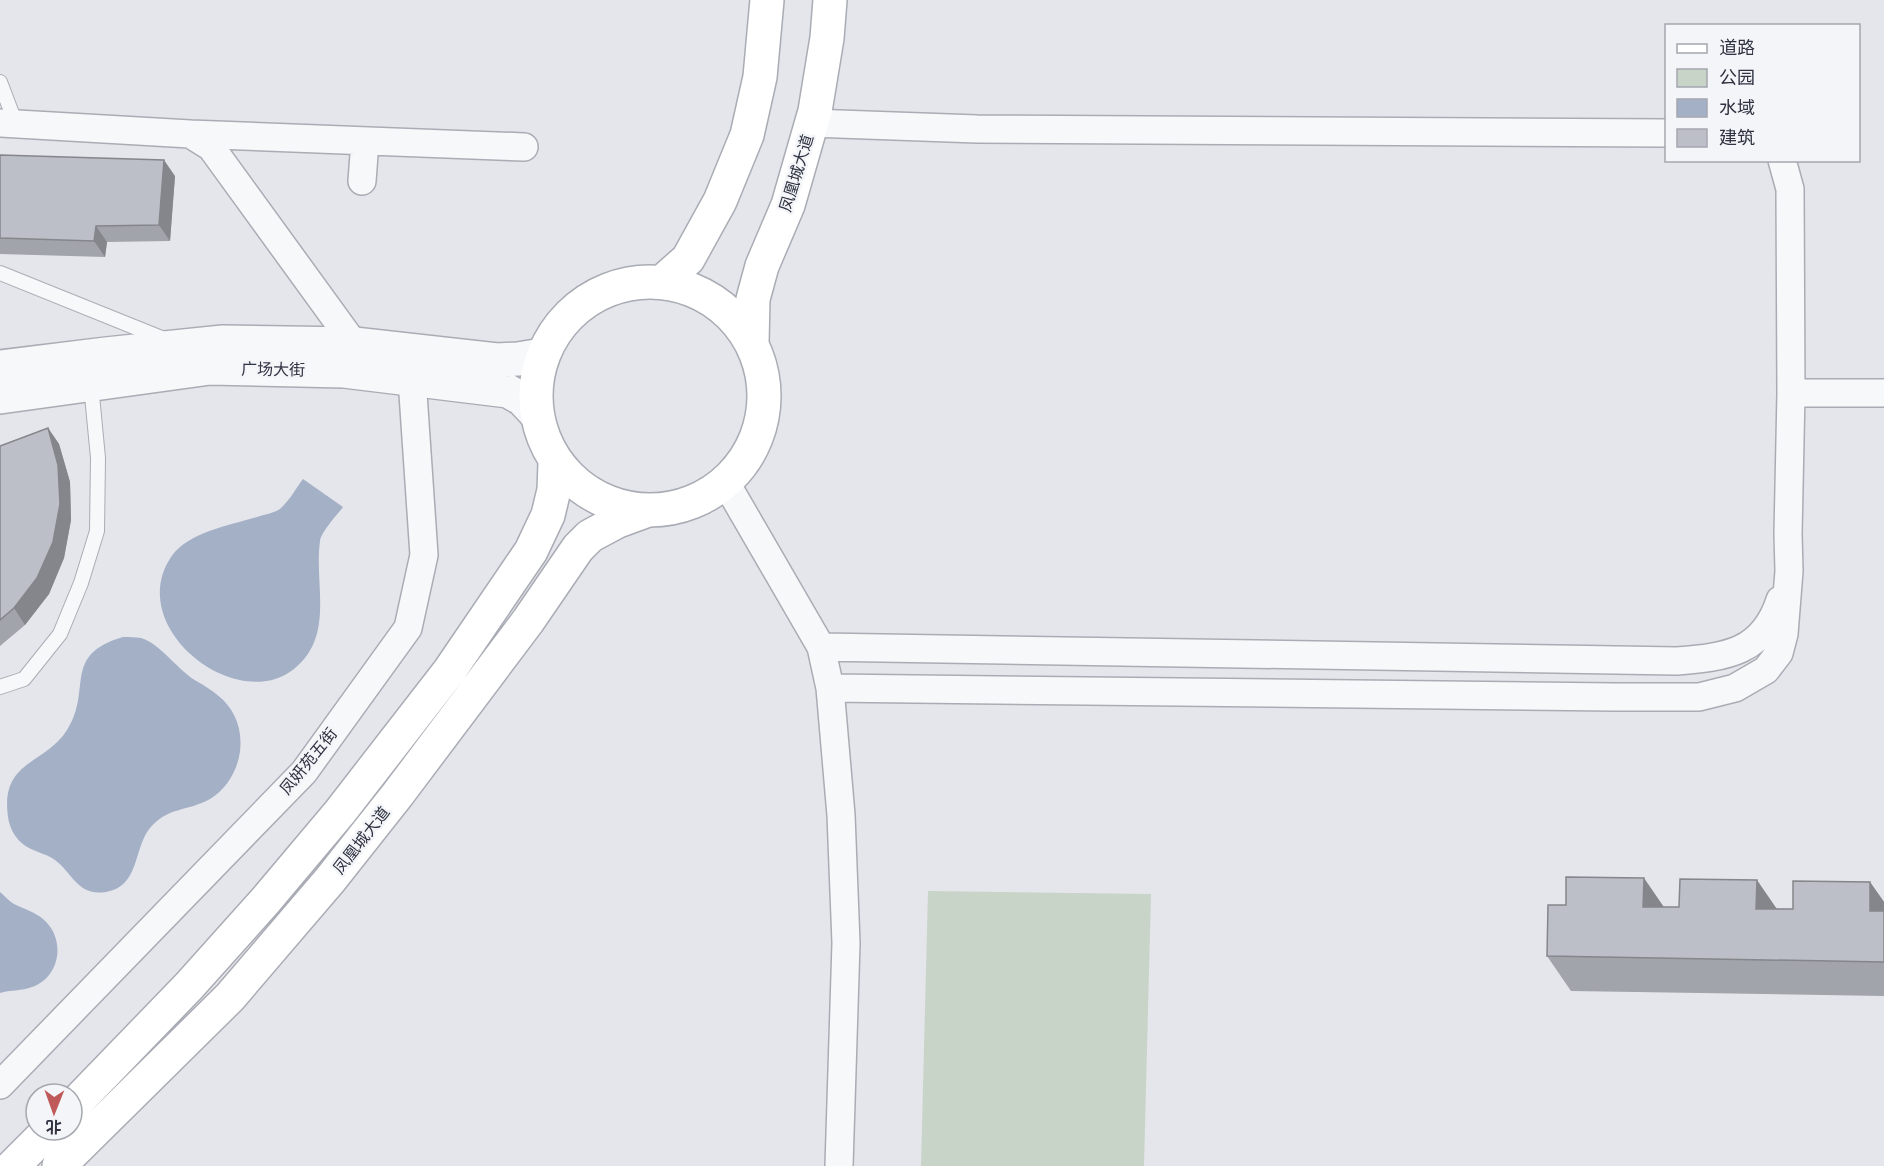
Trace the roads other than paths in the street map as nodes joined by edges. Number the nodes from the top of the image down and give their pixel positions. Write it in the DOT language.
graph roads {
  1 [pos="767,0"];
  2 [pos="830,0"];
  3 [pos="0,82"];
  4 [pos="8,123"];
  5 [pos="811,123"];
  6 [pos="1665,133"];
  7 [pos="190,134"];
  8 [pos="364,141"];
  9 [pos="524,147"];
  10 [pos="1783,162"];
  11 [pos="363,181"];
  12 [pos="0,273"];
  13 [pos="662,282"];
  14 [pos="752,343"];
  15 [pos="354,344"];
  16 [pos="180,346"];
  17 [pos="542,355"];
  18 [pos="412,365"];
  19 [pos="0,367"];
  20 [pos="91,385"];
  21 [pos="1791,393"];
  22 [pos="1884,393"];
  23 [pos="0,397"];
  24 [pos="537,415"];
  25 [pos="555,463"];
  26 [pos="726,483"];
  27 [pos="648,510"];
  28 [pos="1789,571"];
  29 [pos="821,646"];
  30 [pos="0,687"];
  31 [pos="830,688"];
  32 [pos="0,1085"];
  33 [pos="84,1095"];
  34 [pos="37,1142"];
  35 [pos="13,1166"];
  36 [pos="59,1166"];
  37 [pos="839,1166"];
  1 -- 13 [label="main road"];
  2 -- 5 [label="main road, 凤凰城大道"];
  3 -- 4 [label="lane"];
  4 -- 7 [label="street"];
  5 -- 6 [label="street"];
  5 -- 14 [label="main road, 凤凰城大道"];
  7 -- 8 [label="street"];
  7 -- 15 [label="street"];
  8 -- 9 [label="street"];
  8 -- 11 [label="street"];
  10 -- 21 [label="street"];
  12 -- 16 [label="lane"];
  13 -- 14 [label="main road"];
  13 -- 17 [label="main road"];
  14 -- 26 [label="main road"];
  15 -- 16 [label="street, 广场大街"];
  15 -- 18 [label="street, 广场大街"];
  16 -- 19 [label="street, 广场大街"];
  17 -- 18 [label="street"];
  17 -- 24 [label="main road"];
  18 -- 20 [label="street, 广场大街"];
  18 -- 24 [label="street, 广场大街"];
  18 -- 32 [label="street, 凤妍苑五街"];
  20 -- 23 [label="street, 广场大街"];
  20 -- 30 [label="lane"];
  21 -- 22 [label="street"];
  21 -- 28 [label="street"];
  24 -- 25 [label="main road"];
  25 -- 27 [label="main road"];
  25 -- 33 [label="main road, 凤凰城大道"];
  26 -- 27 [label="main road"];
  26 -- 29 [label="street"];
  27 -- 36 [label="main road, 凤凰城大道"];
  28 -- 29 [label="street"];
  28 -- 31 [label="street"];
  29 -- 31 [label="street"];
  31 -- 37 [label="street"];
  34 -- 35 [label="main road"];
}
